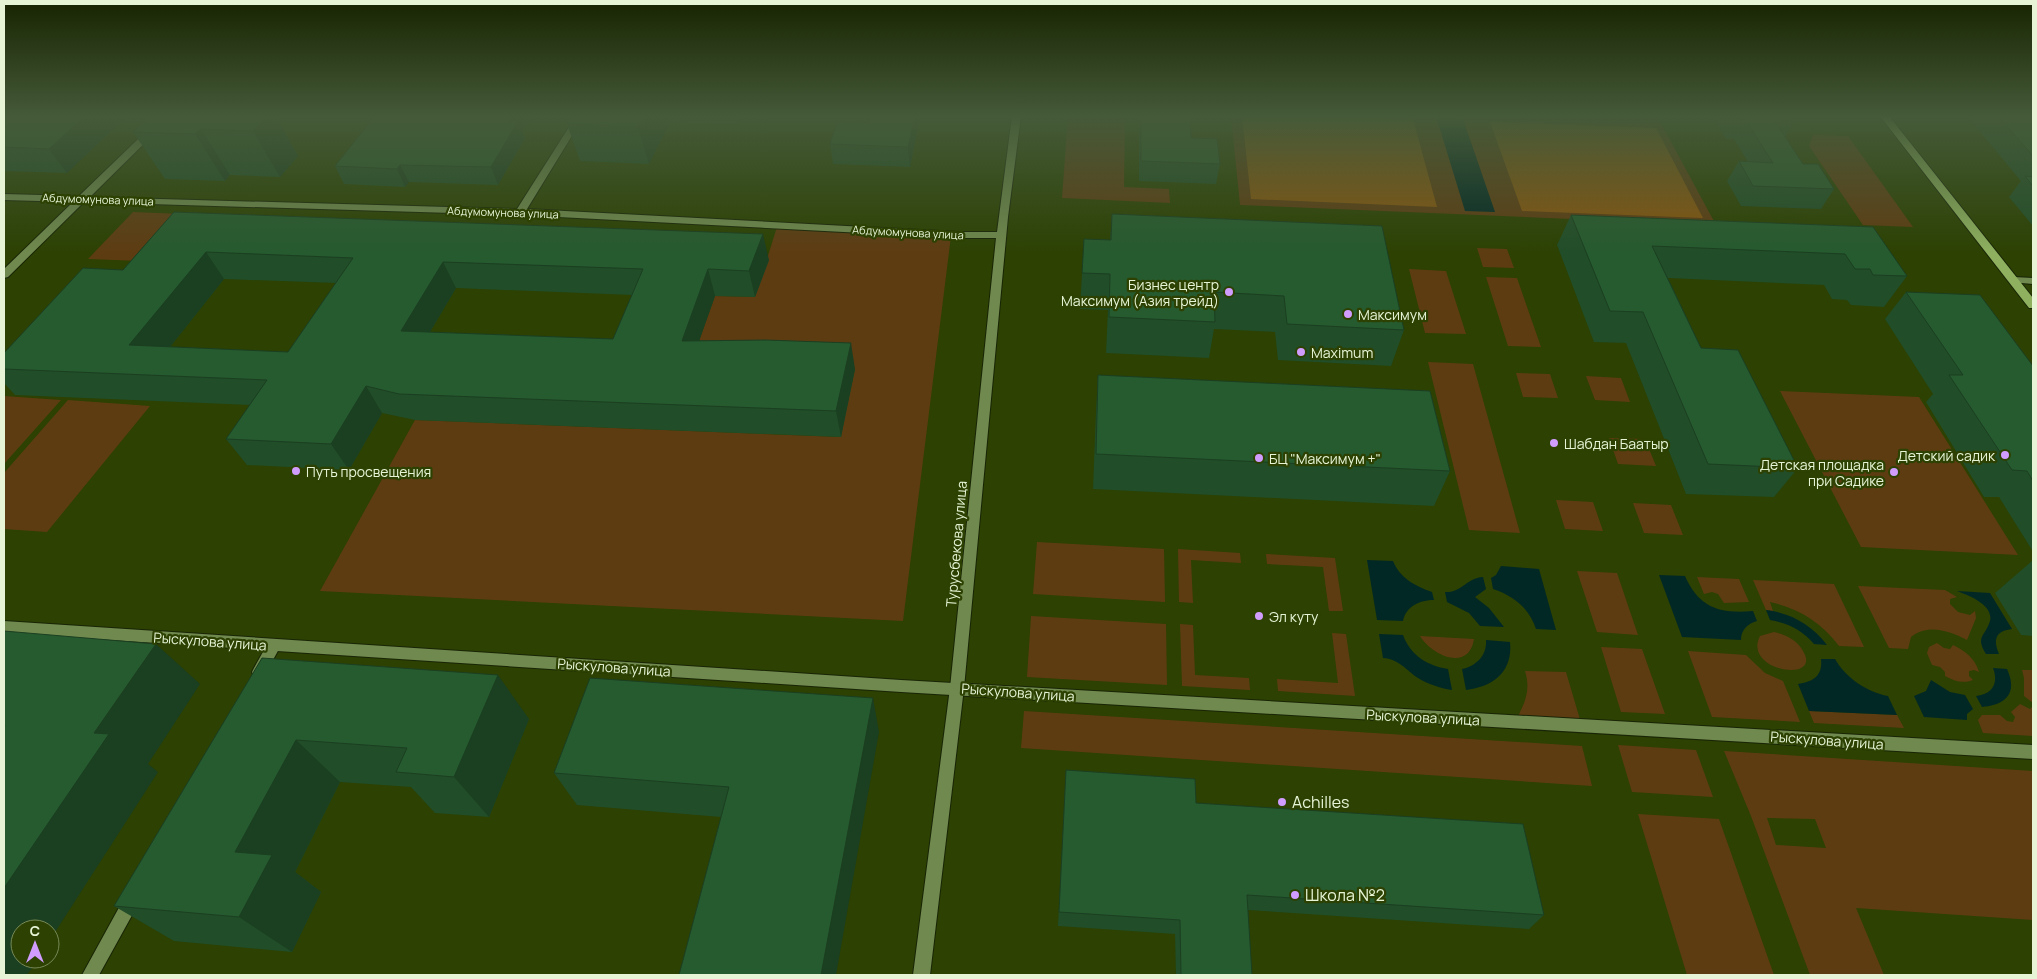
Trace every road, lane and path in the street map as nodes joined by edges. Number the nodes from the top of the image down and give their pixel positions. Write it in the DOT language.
graph roads {
  1 [pos="120,162"];
  2 [pos="551,162"];
  3 [pos="1011,162"];
  4 [pos="1921,162"];
  5 [pos="4,196"];
  6 [pos="82,198"];
  7 [pos="520,212"];
  8 [pos="1002,235"];
  9 [pos="4,275"];
  10 [pos="2014,280"];
  11 [pos="2033,281"];
  12 [pos="2033,305"];
  13 [pos="4,627"];
  14 [pos="274,645"];
  15 [pos="252,686"];
  16 [pos="957,688"];
  17 [pos="2033,752"];
  18 [pos="142,882"];
  19 [pos="90,975"];
  20 [pos="922,975"];
  1 -- 6 [label="street"];
  2 -- 7 [label="street"];
  3 -- 8 [label="street, Турусбекова улица"];
  4 -- 10 [label="main road"];
  5 -- 6 [label="street, Абдумомунова улица"];
  6 -- 7 [label="street, Абдумомунова улица"];
  6 -- 9 [label="street"];
  7 -- 8 [label="street, Абдумомунова улица"];
  8 -- 16 [label="street, Турусбекова улица"];
  10 -- 11 [label="street"];
  10 -- 12 [label="main road"];
  13 -- 14 [label="street, Рыскулова улица"];
  14 -- 15 [label="street"];
  14 -- 16 [label="street, Рыскулова улица"];
  16 -- 17 [label="street, Рыскулова улица"];
  16 -- 20 [label="street, Турусбекова улица"];
  18 -- 19 [label="street"];
}
